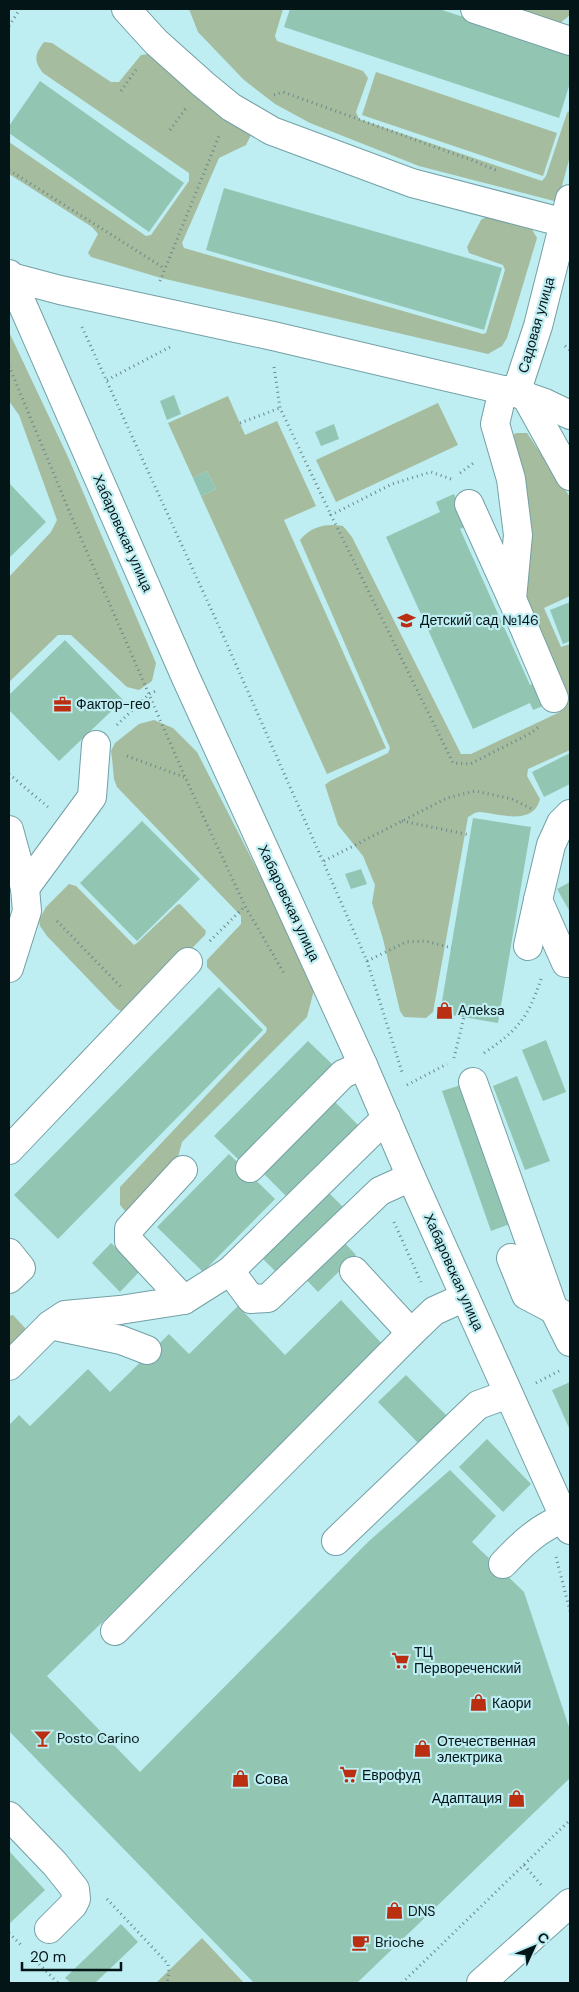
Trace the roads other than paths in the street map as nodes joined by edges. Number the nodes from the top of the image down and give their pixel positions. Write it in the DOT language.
graph roads {
  1 [pos="126,9"];
  2 [pos="476,9"];
  3 [pos="570,41"];
  4 [pos="567,211"];
  5 [pos="10,276"];
  6 [pos="559,281"];
  7 [pos="515,393"];
  8 [pos="570,415"];
  9 [pos="570,476"];
  10 [pos="469,504"];
  11 [pos="512,599"];
  12 [pos="554,698"];
  13 [pos="96,745"];
  14 [pos="566,819"];
  15 [pos="9,830"];
  16 [pos="25,888"];
  17 [pos="538,900"];
  18 [pos="528,946"];
  19 [pos="197,953"];
  20 [pos="9,968"];
  21 [pos="569,970"];
  22 [pos="363,1064"];
  23 [pos="468,1070"];
  24 [pos="386,1118"];
  25 [pos="9,1150"];
  26 [pos="250,1168"];
  27 [pos="183,1170"];
  28 [pos="411,1177"];
  29 [pos="511,1258"];
  30 [pos="230,1271"];
  31 [pos="354,1271"];
  32 [pos="465,1297"];
  33 [pos="184,1300"];
  34 [pos="562,1314"];
  35 [pos="50,1326"];
  36 [pos="411,1333"];
  37 [pos="570,1342"];
  38 [pos="147,1350"];
  39 [pos="9,1366"];
  40 [pos="508,1394"];
  41 [pos="567,1524"];
  42 [pos="336,1541"];
  43 [pos="502,1564"];
  44 [pos="115,1631"];
  45 [pos="9,1816"];
  46 [pos="570,1903"];
  47 [pos="49,1929"];
  48 [pos="481,1983"];
  1 -- 4 [label="main road"];
  2 -- 3 [label="main road"];
  4 -- 6 [label="main road, Садовая улица"];
  5 -- 7 [label="main road"];
  5 -- 22 [label="main road, Хабаровская улица"];
  6 -- 7 [label="main road, Садовая улица"];
  7 -- 8 [label="main road"];
  7 -- 9 [label="main road"];
  7 -- 11 [label="main road, Садовая улица"];
  10 -- 11 [label="main road"];
  11 -- 12 [label="main road"];
  13 -- 16 [label="main road"];
  14 -- 17 [label="main road"];
  15 -- 16 [label="main road"];
  16 -- 20 [label="main road"];
  17 -- 18 [label="main road"];
  17 -- 21 [label="main road"];
  19 -- 25 [label="main road"];
  22 -- 24 [label="main road, Хабаровская улица"];
  22 -- 26 [label="main road"];
  23 -- 34 [label="main road"];
  24 -- 28 [label="main road, Хабаровская улица"];
  24 -- 30 [label="main road"];
  27 -- 33 [label="main road"];
  28 -- 30 [label="main road"];
  28 -- 32 [label="main road, Хабаровская улица"];
  29 -- 34 [label="main road"];
  30 -- 33 [label="main road"];
  31 -- 36 [label="main road"];
  32 -- 36 [label="main road"];
  32 -- 40 [label="main road, Хабаровская улица"];
  33 -- 35 [label="main road"];
  34 -- 37 [label="main road"];
  35 -- 38 [label="main road"];
  35 -- 39 [label="main road"];
  36 -- 44 [label="main road"];
  40 -- 41 [label="main road, Хабаровская улица"];
  40 -- 42 [label="main road"];
  41 -- 43 [label="main road"];
  45 -- 47 [label="main road"];
  46 -- 48 [label="main road"];
}
